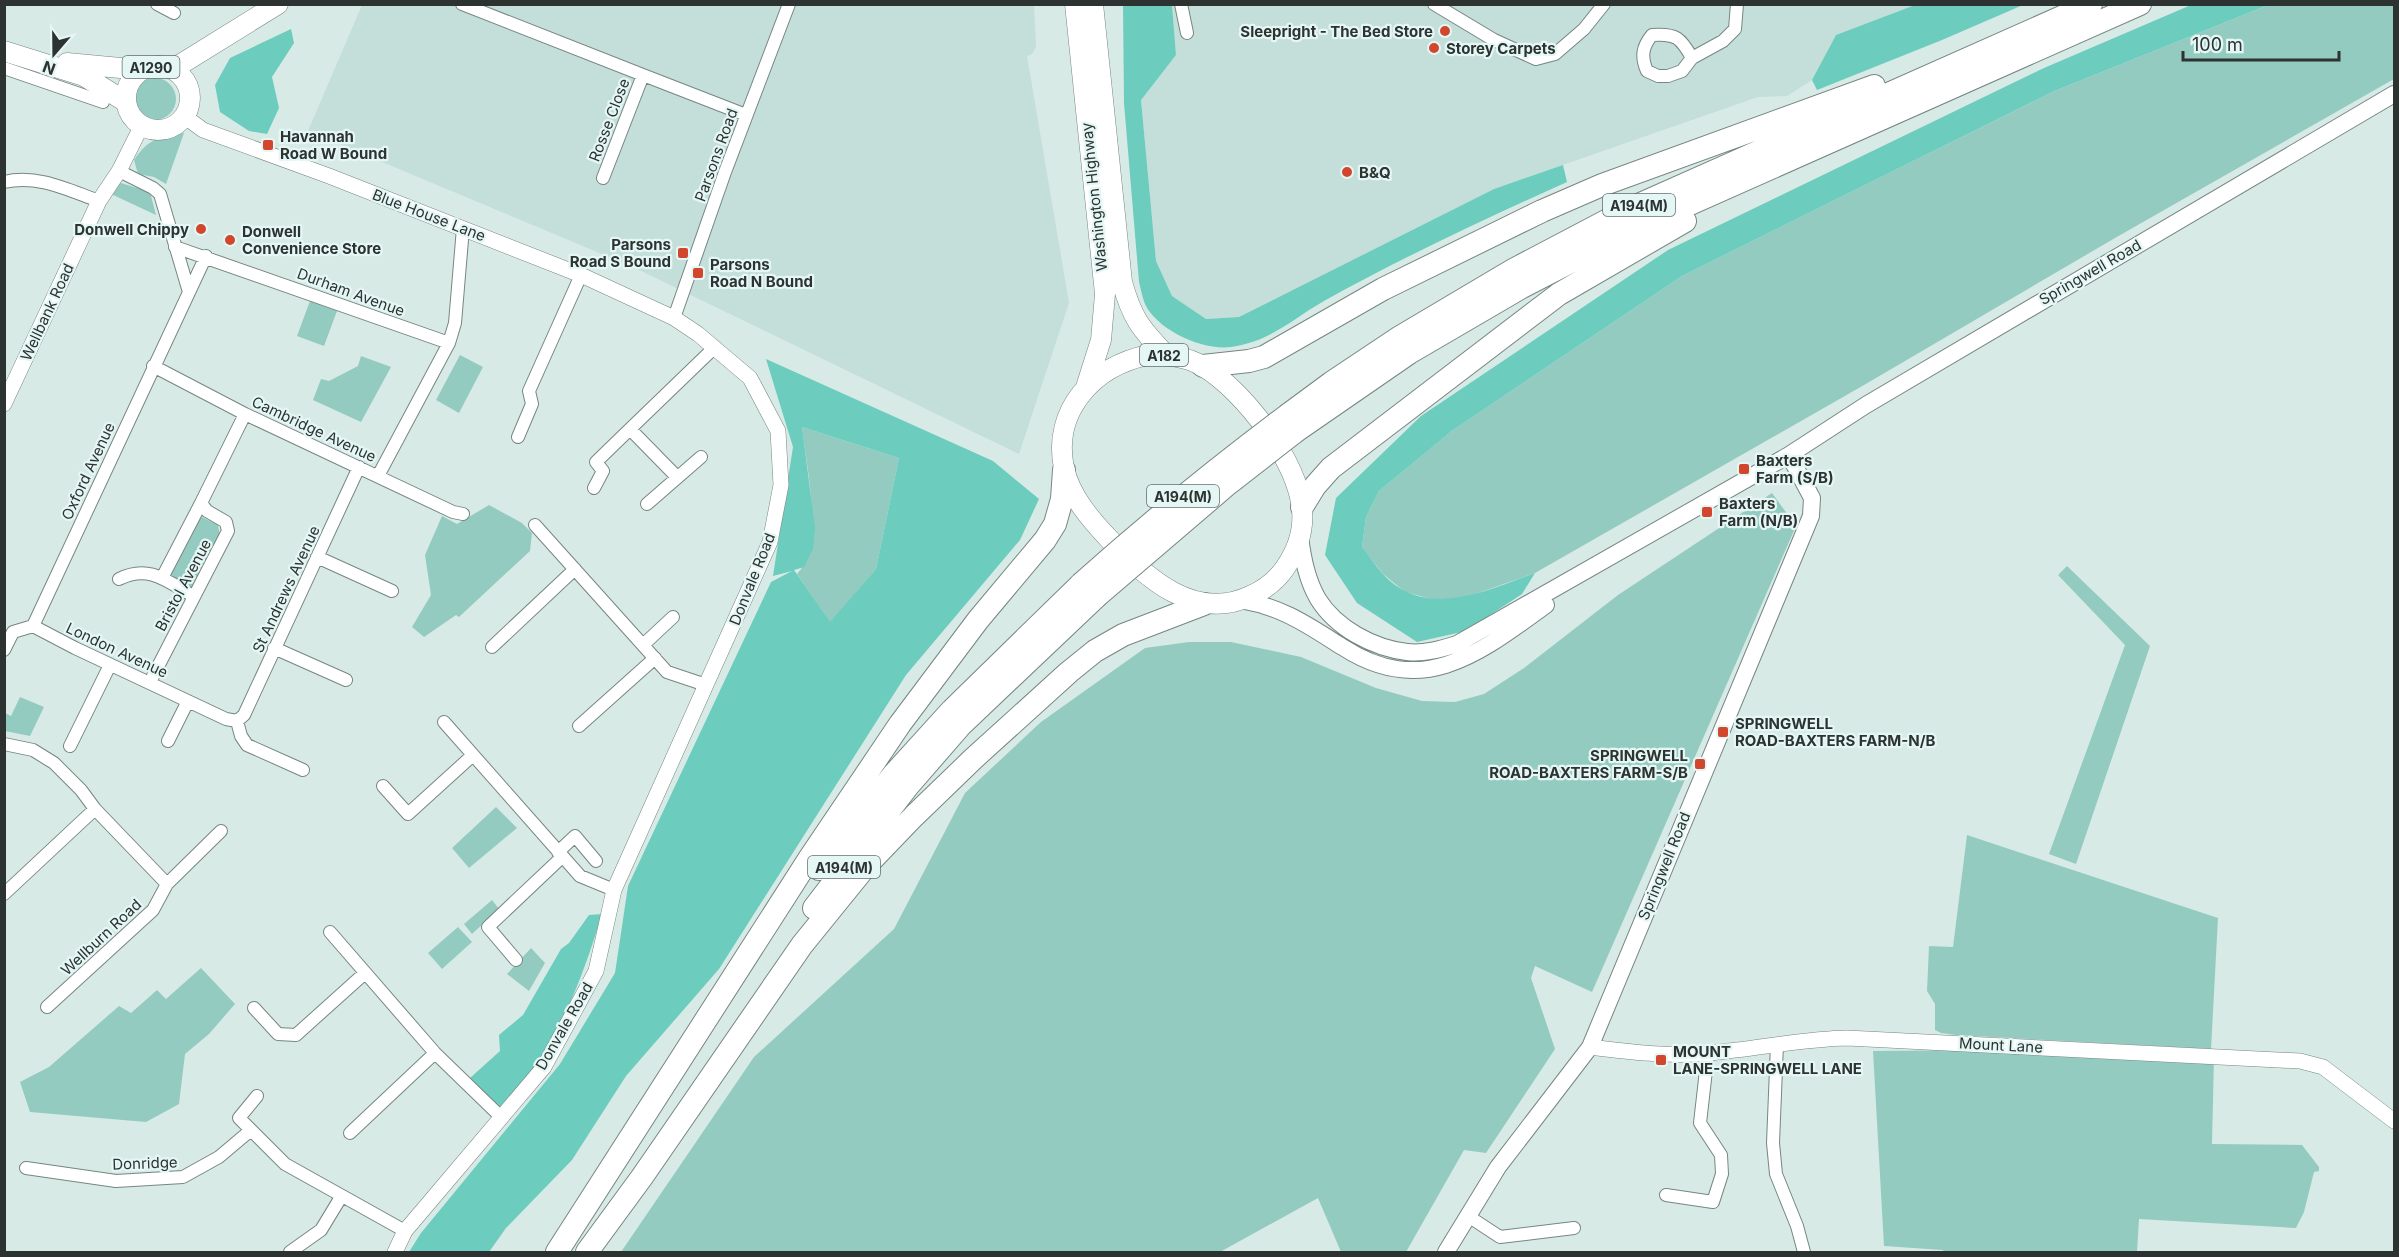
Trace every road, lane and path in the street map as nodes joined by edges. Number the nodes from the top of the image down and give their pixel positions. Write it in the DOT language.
graph roads {
  1 [pos="157,4"];
  2 [pos="278,4"];
  3 [pos="462,4"];
  4 [pos="789,4"];
  5 [pos="1063,4"];
  6 [pos="1075,4"];
  7 [pos="1093,4"];
  8 [pos="1105,4"];
  9 [pos="1181,4"];
  10 [pos="1434,4"];
  11 [pos="1604,4"];
  12 [pos="1737,4"];
  13 [pos="2091,4"];
  14 [pos="2140,4"];
  15 [pos="174,13"];
  16 [pos="1187,33"];
  17 [pos="2012,39"];
  18 [pos="4,51"];
  19 [pos="1692,58"];
  20 [pos="38,60"];
  21 [pos="4,68"];
  22 [pos="173,69"];
  23 [pos="142,70"];
  24 [pos="643,75"];
  25 [pos="86,87"];
  26 [pos="2394,94"];
  27 [pos="1094,99"];
  28 [pos="104,102"];
  29 [pos="126,102"];
  30 [pos="746,115"];
  31 [pos="184,116"];
  32 [pos="142,125"];
  33 [pos="1817,146"];
  34 [pos="118,171"];
  35 [pos="603,178"];
  36 [pos="4,182"];
  37 [pos="99,201"];
  38 [pos="463,228"];
  39 [pos="175,247"];
  40 [pos="206,256"];
  41 [pos="581,275"];
  42 [pos="189,292"];
  43 [pos="674,318"];
  44 [pos="449,343"];
  45 [pos="715,346"];
  46 [pos="1166,355"];
  47 [pos="153,366"];
  48 [pos="1203,366"];
  49 [pos="1086,387"];
  50 [pos="4,404"];
  51 [pos="245,414"];
  52 [pos="1293,422"];
  53 [pos="630,429"];
  54 [pos="518,437"];
  55 [pos="1790,455"];
  56 [pos="701,457"];
  57 [pos="359,467"];
  58 [pos="1064,470"];
  59 [pos="378,476"];
  60 [pos="677,477"];
  61 [pos="594,488"];
  62 [pos="201,503"];
  63 [pos="647,504"];
  64 [pos="1302,507"];
  65 [pos="463,514"];
  66 [pos="535,525"];
  67 [pos="1300,537"];
  68 [pos="317,557"];
  69 [pos="1605,562"];
  70 [pos="575,569"];
  71 [pos="162,578"];
  72 [pos="119,579"];
  73 [pos="1089,590"];
  74 [pos="392,591"];
  75 [pos="193,596"];
  76 [pos="1241,600"];
  77 [pos="1204,604"];
  78 [pos="673,617"];
  79 [pos="33,626"];
  80 [pos="643,645"];
  81 [pos="492,647"];
  82 [pos="274,648"];
  83 [pos="4,650"];
  84 [pos="655,658"];
  85 [pos="110,665"];
  86 [pos="346,680"];
  87 [pos="150,682"];
  88 [pos="706,685"];
  89 [pos="188,701"];
  90 [pos="237,721"];
  91 [pos="444,722"];
  92 [pos="579,726"];
  93 [pos="168,741"];
  94 [pos="4,744"];
  95 [pos="70,746"];
  96 [pos="473,755"];
  97 [pos="303,770"];
  98 [pos="383,786"];
  99 [pos="95,809"];
  100 [pos="220,831"];
  101 [pos="560,855"];
  102 [pos="596,861"];
  103 [pos="167,884"];
  104 [pos="614,890"];
  105 [pos="4,894"];
  106 [pos="330,932"];
  107 [pos="516,960"];
  108 [pos="365,973"];
  109 [pos="47,1006"];
  110 [pos="254,1008"];
  111 [pos="695,1037"];
  112 [pos="1777,1044"];
  113 [pos="1590,1047"];
  114 [pos="435,1053"];
  115 [pos="1708,1053"];
  116 [pos="257,1095"];
  117 [pos="501,1117"];
  118 [pos="2394,1121"];
  119 [pos="251,1130"];
  120 [pos="350,1133"];
  121 [pos="26,1168"];
  122 [pos="642,1177"];
  123 [pos="1666,1195"];
  124 [pos="342,1197"];
  125 [pos="1468,1216"];
  126 [pos="1574,1228"];
  127 [pos="405,1231"];
  128 [pos="290,1252"];
  129 [pos="395,1252"];
  130 [pos="557,1252"];
  131 [pos="587,1252"];
  132 [pos="1446,1252"];
  133 [pos="1803,1252"];
  1 -- 15 [label="street"];
  2 -- 22 [label="main road, A1290"];
  3 -- 24 [label="street"];
  4 -- 30 [label="street, Parsons Road"];
  5 -- 27 [label="main road"];
  6 -- 27 [label="main road, Washington Highway / A182"];
  7 -- 27 [label="main road, Washington Highway / A182"];
  8 -- 27 [label="main road"];
  9 -- 16 [label="street"];
  10 -- 11 [label="street"];
  12 -- 19 [label="street"];
  13 -- 17 [label="highway, A194(M)"];
  14 -- 33 [label="highway, A194(M)"];
  17 -- 48 [label="highway, A194(M)"];
  17 -- 52 [label="highway, A194(M)"];
  18 -- 20 [label="main road, A1290"];
  20 -- 23 [label="main road, A1290"];
  20 -- 25 [label="main road, A1290"];
  21 -- 25 [label="street"];
  22 -- 23 [label="main road, A1290"];
  22 -- 31 [label="main road, A1290"];
  23 -- 29 [label="main road, A1290"];
  24 -- 30 [label="street, Rosse Close"];
  24 -- 35 [label="street, Rosse Close"];
  25 -- 28 [label="street"];
  25 -- 29 [label="main road, A1290"];
  26 -- 55 [label="main road, Springwell Road"];
  27 -- 46 [label="main road, Washington Highway / A182"];
  27 -- 49 [label="main road, Washington Highway / A182"];
  29 -- 32 [label="main road, A1290"];
  30 -- 43 [label="street, Parsons Road"];
  31 -- 32 [label="main road"];
  31 -- 38 [label="street, Blue House Lane"];
  32 -- 34 [label="street, Wellbank Road"];
  33 -- 52 [label="highway, A194(M)"];
  33 -- 64 [label="highway, A194(M)"];
  34 -- 37 [label="street, Wellbank Road"];
  34 -- 39 [label="street"];
  36 -- 37 [label="street"];
  37 -- 50 [label="street, Wellbank Road"];
  38 -- 41 [label="street, Blue House Lane"];
  38 -- 44 [label="street"];
  39 -- 40 [label="street, Durham Avenue"];
  39 -- 42 [label="street"];
  40 -- 42 [label="street, Oxford Avenue"];
  40 -- 44 [label="street, Durham Avenue"];
  41 -- 43 [label="street, Blue House Lane"];
  41 -- 54 [label="street"];
  42 -- 47 [label="street, Oxford Avenue"];
  43 -- 45 [label="street, Donvale Road"];
  44 -- 59 [label="street"];
  45 -- 53 [label="street"];
  45 -- 88 [label="street, Donvale Road"];
  46 -- 48 [label="main road, A182"];
  46 -- 49 [label="main road, A182"];
  47 -- 51 [label="street, Cambridge Avenue"];
  47 -- 79 [label="street, Oxford Avenue"];
  48 -- 64 [label="main road, A182"];
  49 -- 58 [label="main road, A182"];
  51 -- 57 [label="street, Cambridge Avenue"];
  51 -- 62 [label="street"];
  52 -- 73 [label="highway, A194(M), bridge"];
  53 -- 60 [label="street"];
  53 -- 61 [label="street"];
  55 -- 69 [label="main road, Springwell Road"];
  55 -- 113 [label="main road, Springwell Road"];
  56 -- 60 [label="street"];
  57 -- 59 [label="street, Cambridge Avenue"];
  57 -- 68 [label="street, St Andrews Avenue"];
  58 -- 77 [label="main road, A182"];
  58 -- 111 [label="highway, A194(M)"];
  59 -- 65 [label="street, Cambridge Avenue"];
  60 -- 63 [label="street"];
  62 -- 71 [label="street"];
  62 -- 75 [label="street, Bristol Avenue"];
  64 -- 67 [label="main road, A182"];
  66 -- 70 [label="street"];
  67 -- 69 [label="main road, Springwell Road"];
  67 -- 76 [label="main road, A182"];
  68 -- 74 [label="street"];
  68 -- 82 [label="street, St Andrews Avenue"];
  69 -- 76 [label="main road, Springwell Road"];
  70 -- 80 [label="street"];
  70 -- 81 [label="street"];
  71 -- 72 [label="street"];
  71 -- 75 [label="street"];
  73 -- 111 [label="highway, A194(M)"];
  73 -- 122 [label="highway, A194(M)"];
  75 -- 87 [label="street, Bristol Avenue"];
  76 -- 77 [label="main road, A182"];
  77 -- 122 [label="highway, A194(M)"];
  78 -- 80 [label="street"];
  79 -- 83 [label="street"];
  79 -- 85 [label="street, London Avenue"];
  80 -- 84 [label="street"];
  82 -- 86 [label="street"];
  82 -- 90 [label="street, St Andrews Avenue"];
  84 -- 88 [label="street"];
  84 -- 92 [label="street"];
  85 -- 87 [label="street, London Avenue"];
  85 -- 95 [label="street"];
  87 -- 89 [label="street, London Avenue"];
  88 -- 104 [label="street, Donvale Road"];
  89 -- 90 [label="street, London Avenue"];
  89 -- 93 [label="street"];
  90 -- 97 [label="street"];
  91 -- 96 [label="street"];
  94 -- 99 [label="street"];
  96 -- 98 [label="street"];
  96 -- 101 [label="street"];
  99 -- 103 [label="street"];
  99 -- 105 [label="street"];
  100 -- 103 [label="street, Wellburn Road"];
  101 -- 102 [label="street"];
  101 -- 104 [label="street"];
  101 -- 107 [label="street"];
  103 -- 109 [label="street, Wellburn Road"];
  104 -- 117 [label="street, Donvale Road"];
  106 -- 108 [label="street"];
  108 -- 110 [label="street"];
  108 -- 114 [label="street"];
  111 -- 130 [label="highway, A194(M)"];
  112 -- 115 [label="street, Mount Lane"];
  112 -- 118 [label="street, Mount Lane"];
  112 -- 133 [label="street"];
  113 -- 115 [label="street, Mount Lane"];
  113 -- 125 [label="main road, Springwell Road"];
  114 -- 117 [label="street"];
  114 -- 120 [label="street"];
  115 -- 123 [label="street"];
  116 -- 119 [label="street"];
  117 -- 127 [label="street, Donvale Road"];
  119 -- 121 [label="street, Donridge"];
  119 -- 124 [label="street"];
  122 -- 131 [label="highway, A194(M)"];
  124 -- 127 [label="street"];
  124 -- 128 [label="street"];
  125 -- 126 [label="street"];
  125 -- 132 [label="main road, Springwell Road"];
  127 -- 129 [label="street, Donvale Road"];
}
